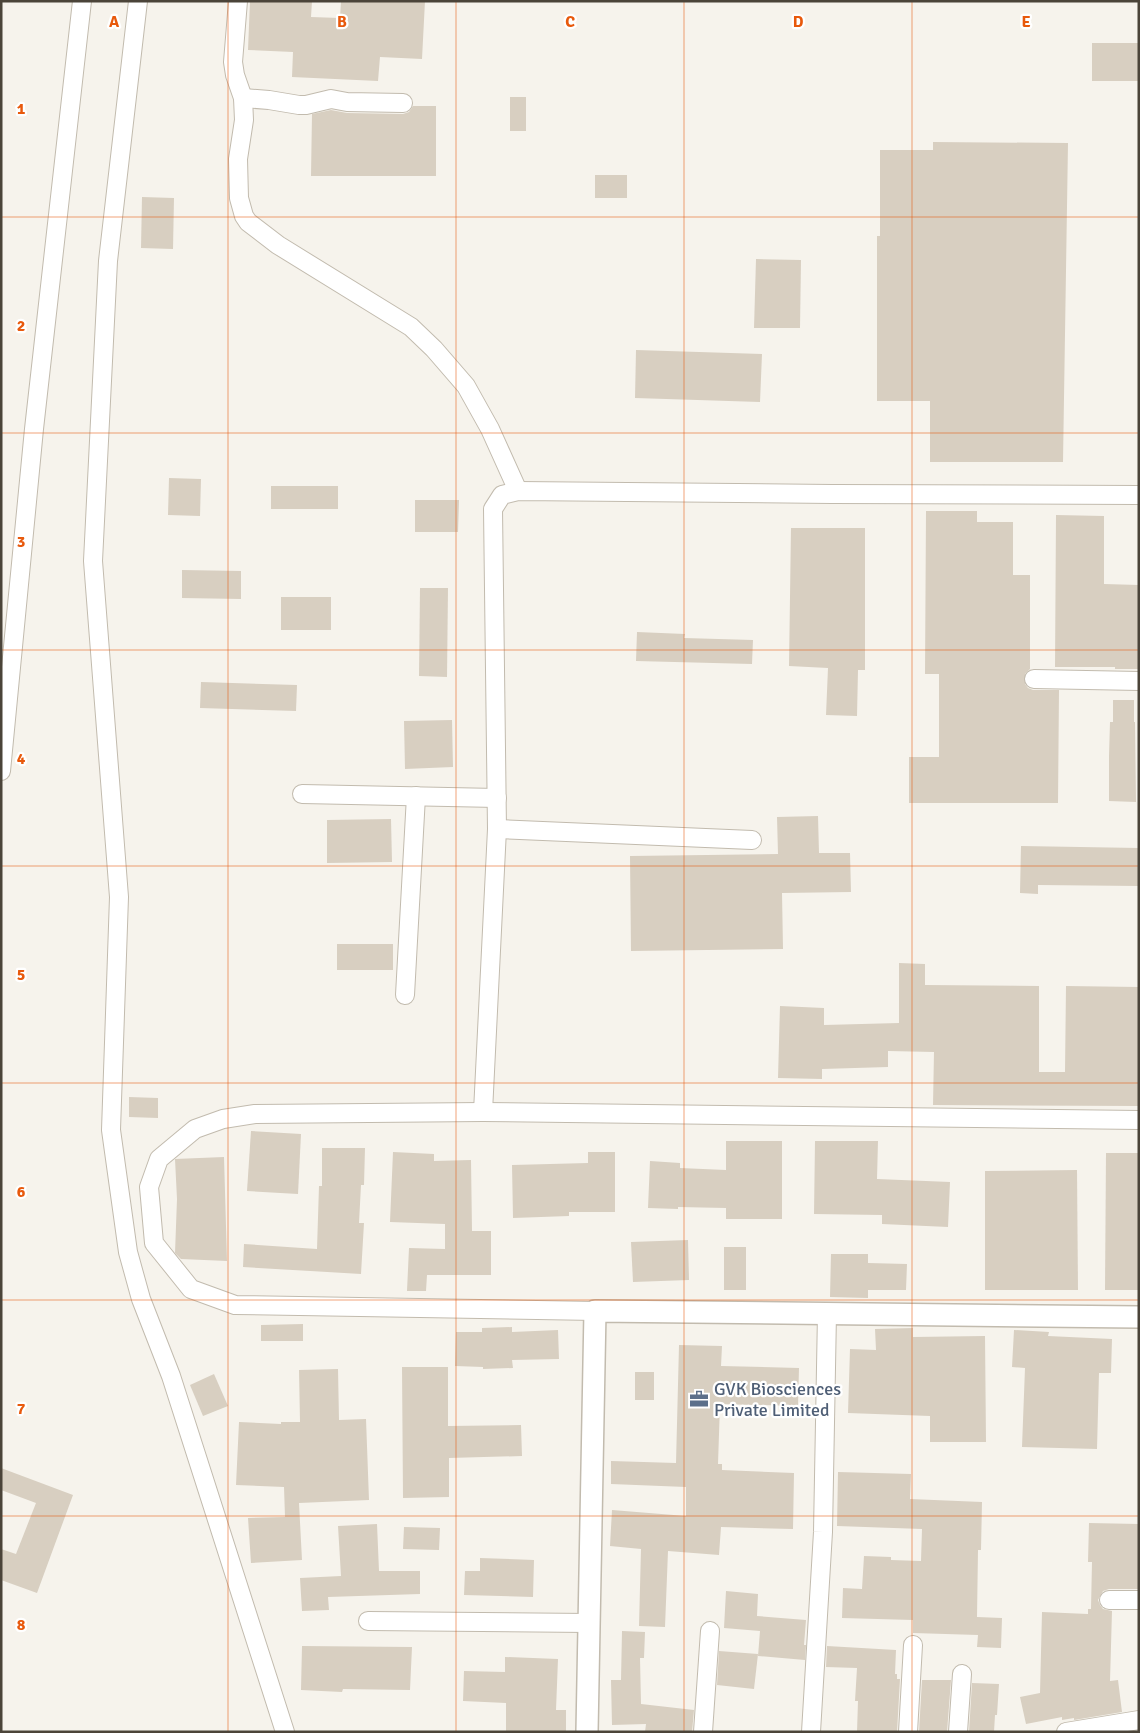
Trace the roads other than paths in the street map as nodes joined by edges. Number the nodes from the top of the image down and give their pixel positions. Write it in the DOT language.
graph roads {
  1 [pos="82,1"];
  2 [pos="138,1"];
  3 [pos="238,1"];
  4 [pos="243,98"];
  5 [pos="403,103"];
  6 [pos="518,491"];
  7 [pos="1139,495"];
  8 [pos="1034,679"];
  9 [pos="1139,681"];
  10 [pos="1,771"];
  11 [pos="302,794"];
  12 [pos="416,796"];
  13 [pos="497,798"];
  14 [pos="496,830"];
  15 [pos="752,840"];
  16 [pos="405,996"];
  17 [pos="483,1112"];
  18 [pos="1139,1120"];
  19 [pos="154,1243"];
  20 [pos="128,1252"];
  21 [pos="596,1311"];
  22 [pos="827,1313"];
  23 [pos="1139,1317"];
  24 [pos="1109,1600"];
  25 [pos="1139,1600"];
  26 [pos="368,1621"];
  27 [pos="589,1623"];
  28 [pos="710,1631"];
  29 [pos="913,1645"];
  30 [pos="962,1674"];
  31 [pos="1133,1725"];
  32 [pos="285,1732"];
  33 [pos="587,1732"];
  34 [pos="703,1732"];
  35 [pos="811,1732"];
  36 [pos="908,1732"];
  37 [pos="958,1732"];
  38 [pos="1066,1732"];
  1 -- 10 [label="street"];
  2 -- 20 [label="street"];
  3 -- 4 [label="street"];
  4 -- 5 [label="street"];
  4 -- 6 [label="street"];
  6 -- 7 [label="street"];
  6 -- 13 [label="street"];
  8 -- 9 [label="street"];
  11 -- 12 [label="street"];
  12 -- 13 [label="street"];
  12 -- 16 [label="street"];
  13 -- 14 [label="street"];
  14 -- 15 [label="street"];
  14 -- 17 [label="street"];
  17 -- 18 [label="street"];
  17 -- 19 [label="street"];
  19 -- 20 [label="street"];
  19 -- 21 [label="street"];
  20 -- 32 [label="street"];
  21 -- 22 [label="street"];
  21 -- 27 [label="street"];
  22 -- 23 [label="street"];
  22 -- 35 [label="street"];
  24 -- 25 [label="street"];
  26 -- 27 [label="street"];
  27 -- 33 [label="street"];
  28 -- 34 [label="street"];
  29 -- 36 [label="street"];
  30 -- 37 [label="street"];
  31 -- 38 [label="street"];
}
